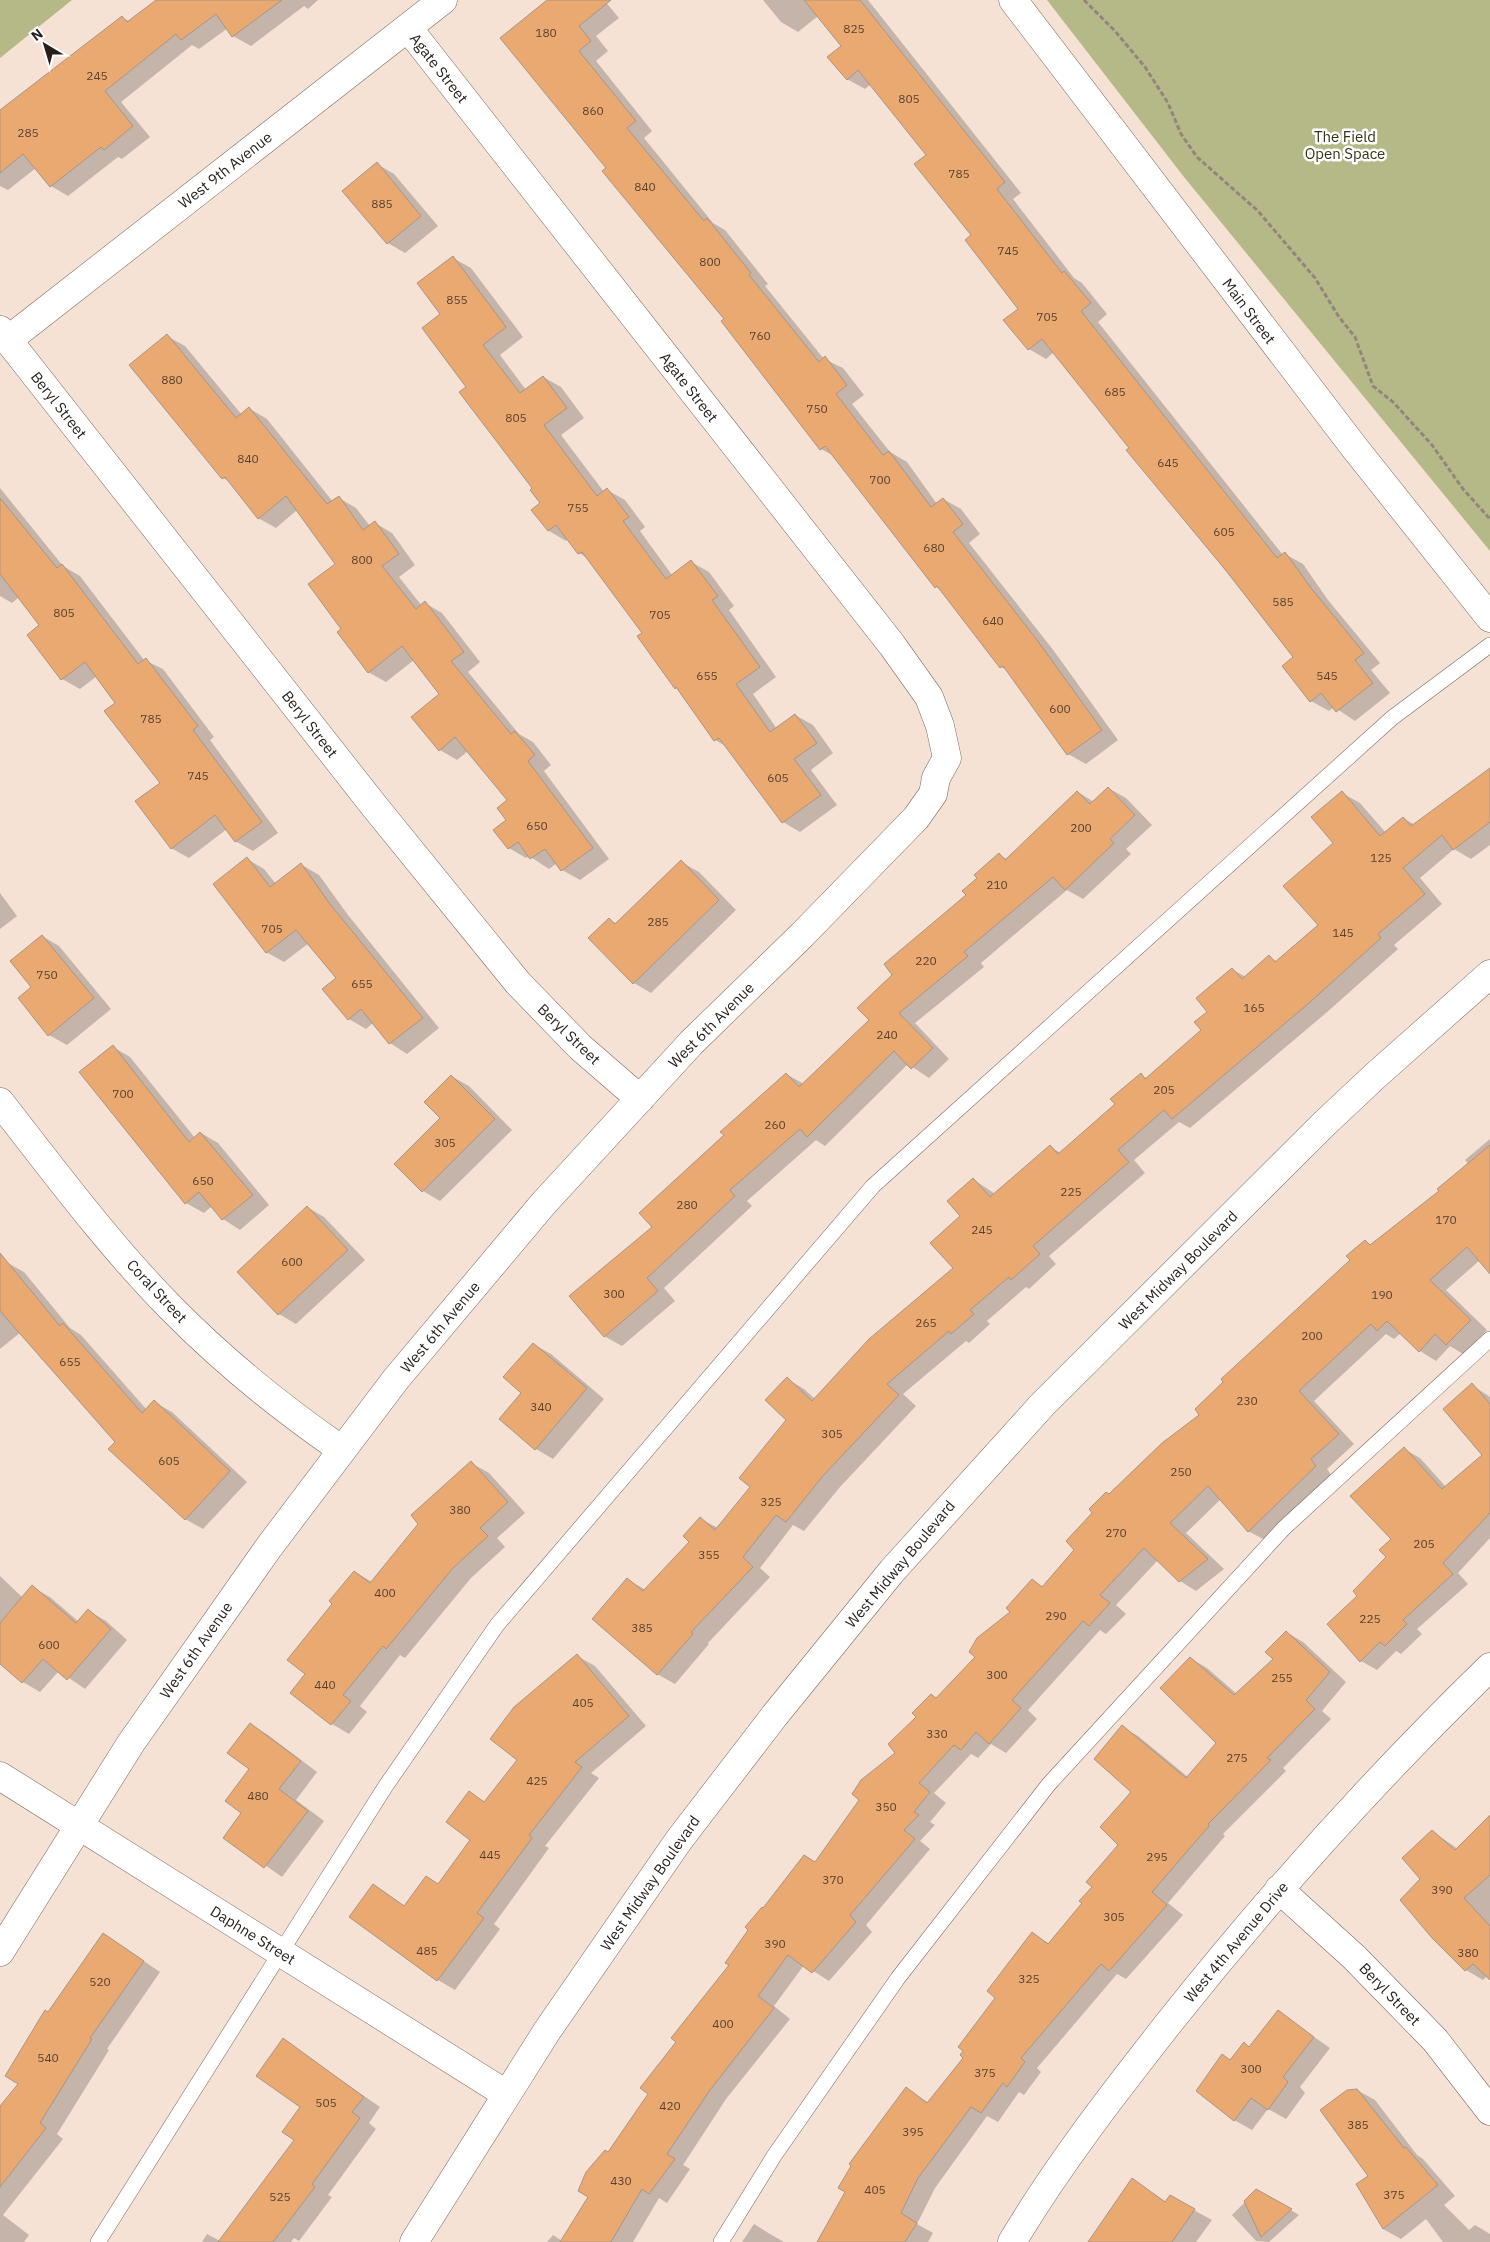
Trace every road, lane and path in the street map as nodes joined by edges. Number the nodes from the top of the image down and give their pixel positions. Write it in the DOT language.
graph roads {
  1 [pos="443,0"];
  2 [pos="1013,0"];
  3 [pos="1084,0"];
  4 [pos="408,28"];
  5 [pos="4,334"];
  6 [pos="1490,519"];
  7 [pos="1490,618"];
  8 [pos="1490,645"];
  9 [pos="947,758"];
  10 [pos="1490,974"];
  11 [pos="640,1099"];
  12 [pos="0,1102"];
  13 [pos="1490,1339"];
  14 [pos="342,1450"];
  15 [pos="1490,1667"];
  16 [pos="0,1776"];
  17 [pos="79,1826"];
  18 [pos="1279,1890"];
  19 [pos="0,1952"];
  20 [pos="280,1952"];
  21 [pos="506,2094"];
  22 [pos="1490,2111"];
  23 [pos="98,2242"];
  24 [pos="414,2242"];
  25 [pos="721,2242"];
  26 [pos="1012,2242"];
  1 -- 4 [label="street, West 9th Avenue"];
  2 -- 7 [label="street, Main Street"];
  3 -- 6 [label="path"];
  4 -- 5 [label="street, West 9th Avenue"];
  4 -- 9 [label="street, Agate Street"];
  5 -- 11 [label="street, Beryl Street"];
  8 -- 20 [label="lane"];
  9 -- 11 [label="street, West 6th Avenue"];
  10 -- 21 [label="street, West Midway Boulevard"];
  11 -- 14 [label="street, West 6th Avenue"];
  12 -- 14 [label="street, Coral Street"];
  13 -- 25 [label="lane"];
  14 -- 17 [label="street, West 6th Avenue"];
  15 -- 18 [label="street, West 4th Avenue Drive"];
  16 -- 17 [label="street, Daphne Street"];
  17 -- 19 [label="street, West 6th Avenue"];
  17 -- 20 [label="street, Daphne Street"];
  18 -- 22 [label="street, Beryl Street"];
  18 -- 26 [label="street, West 4th Avenue Drive"];
  20 -- 21 [label="street, Daphne Street"];
  20 -- 23 [label="lane"];
  21 -- 24 [label="street, West Midway Boulevard"];
}
